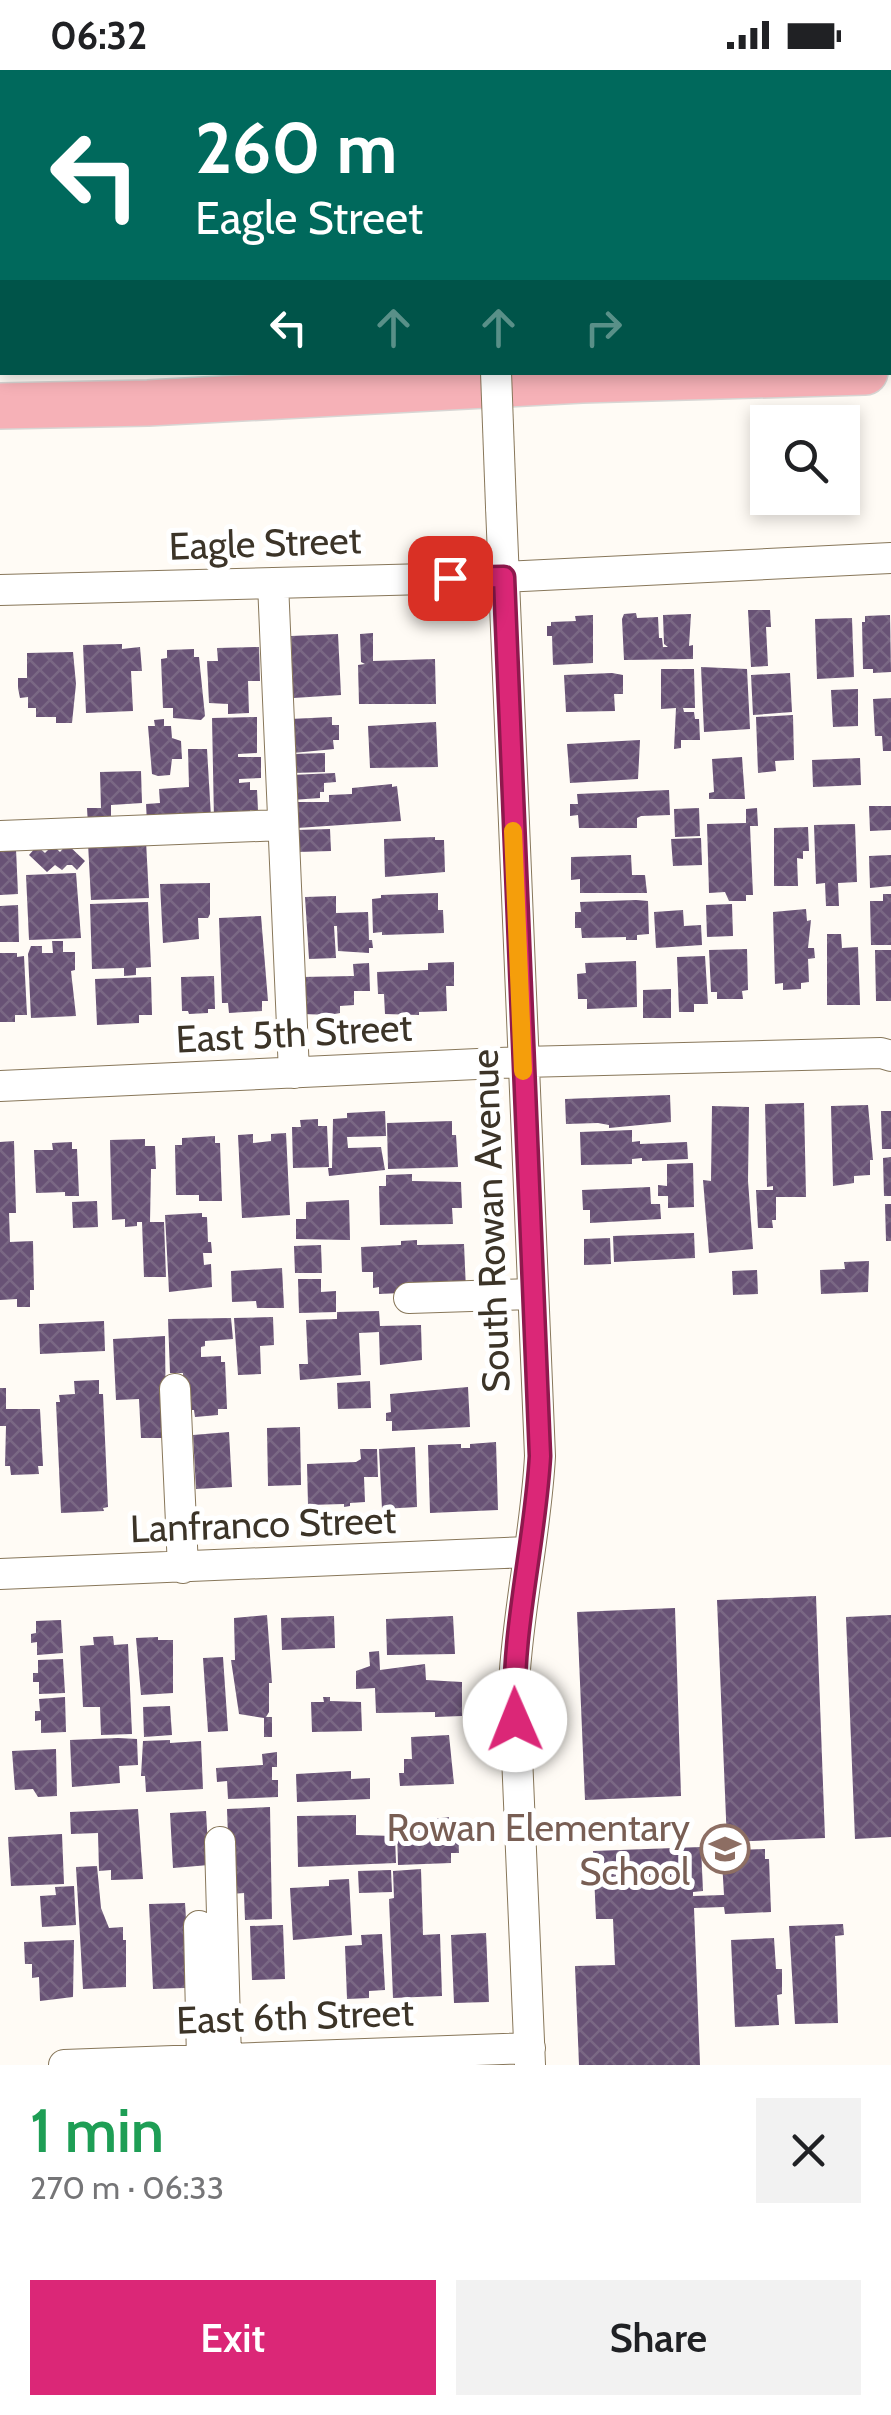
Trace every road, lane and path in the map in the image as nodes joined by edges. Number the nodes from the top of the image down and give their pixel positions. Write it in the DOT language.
graph roads {
  1 [pos="496,375"];
  2 [pos="759,375"];
  3 [pos="582,380"];
  4 [pos="891,398"];
  5 [pos="148,403"];
  6 [pos="0,406"];
  7 [pos="0,424"];
  8 [pos="891,558"];
  9 [pos="504,577"];
  10 [pos="273,583"];
  11 [pos="0,590"];
  12 [pos="284,825"];
  13 [pos="0,836"];
  14 [pos="891,1056"];
  15 [pos="523,1062"];
  16 [pos="294,1073"];
  17 [pos="0,1086"];
  18 [pos="533,1302"];
  19 [pos="411,1307"];
  20 [pos="175,1389"];
  21 [pos="528,1552"];
  22 [pos="183,1568"];
  23 [pos="0,1574"];
  24 [pos="220,1842"];
  25 [pos="198,1926"];
  26 [pos="530,2056"];
  27 [pos="214,2059"];
  28 [pos="64,2065"];
  1 -- 9 [label="street, South Rowan Avenue, bridge"];
  2 -- 3 [label="highway"];
  3 -- 4 [label="highway"];
  3 -- 5 [label="highway"];
  5 -- 6 [label="highway"];
  5 -- 7 [label="highway"];
  8 -- 9 [label="street, Eagle Street"];
  9 -- 10 [label="street, Eagle Street"];
  9 -- 15 [label="street, South Rowan Avenue"];
  10 -- 11 [label="street, Eagle Street"];
  10 -- 12 [label="street"];
  12 -- 13 [label="street"];
  12 -- 16 [label="street"];
  14 -- 15 [label="street, East 5th Street"];
  15 -- 16 [label="street, East 5th Street"];
  15 -- 18 [label="street, South Rowan Avenue"];
  16 -- 17 [label="street, East 5th Street"];
  18 -- 19 [label="street"];
  18 -- 21 [label="street, South Rowan Avenue"];
  20 -- 22 [label="street"];
  21 -- 22 [label="street, Lanfranco Street"];
  21 -- 26 [label="street, South Rowan Avenue"];
  22 -- 23 [label="street, Lanfranco Street"];
  24 -- 27 [label="street"];
  25 -- 27 [label="street"];
  26 -- 27 [label="street, East 6th Street"];
  27 -- 28 [label="street, East 6th Street"];
}
